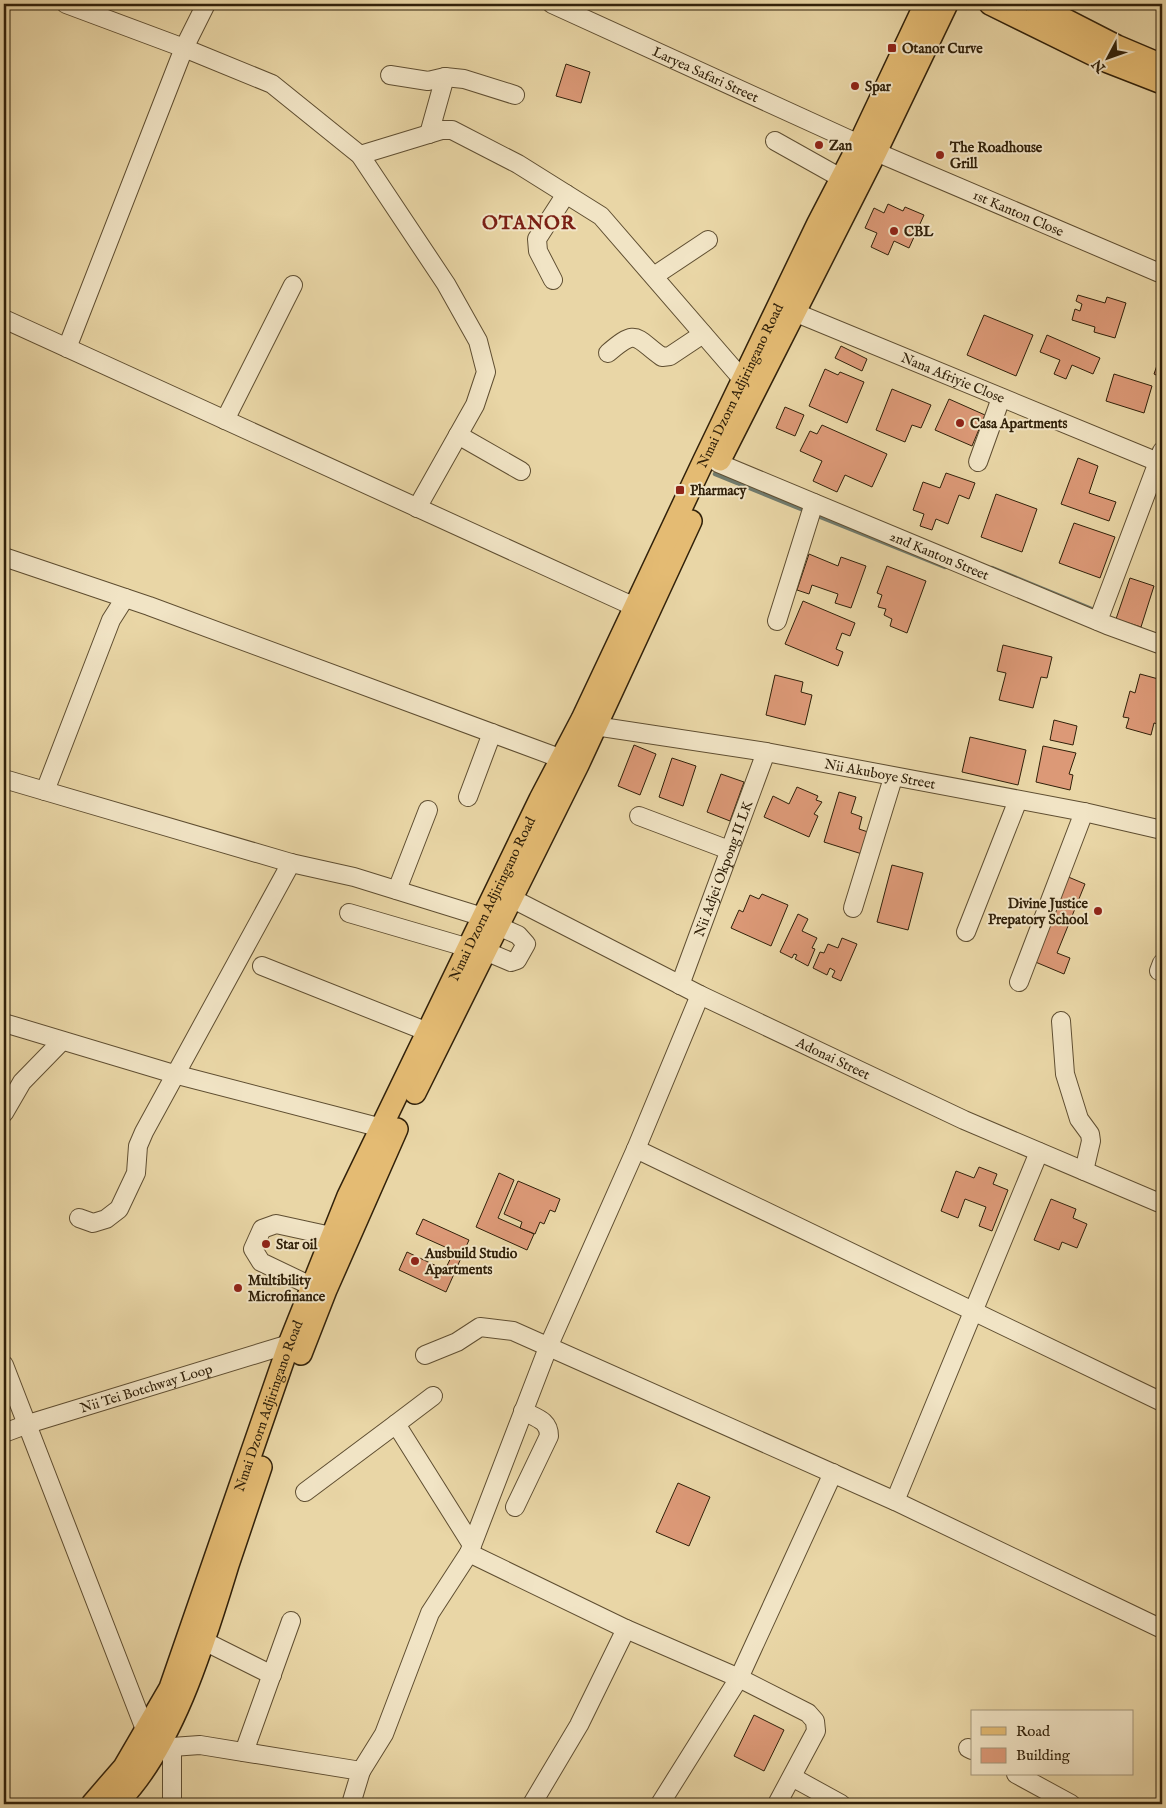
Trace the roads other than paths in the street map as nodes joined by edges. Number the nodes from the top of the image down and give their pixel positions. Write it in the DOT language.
graph roads {
  1 [pos="66,4"];
  2 [pos="206,4"];
  3 [pos="552,4"];
  4 [pos="925,4"];
  5 [pos="947,4"];
  6 [pos="990,4"];
  7 [pos="1039,5"];
  8 [pos="184,48"];
  9 [pos="1162,65"];
  10 [pos="390,75"];
  11 [pos="445,77"];
  12 [pos="1162,83"];
  13 [pos="515,95"];
  14 [pos="429,134"];
  15 [pos="775,141"];
  16 [pos="868,148"];
  17 [pos="360,155"];
  18 [pos="841,178"];
  19 [pos="566,194"];
  20 [pos="708,240"];
  21 [pos="1162,274"];
  22 [pos="654,276"];
  23 [pos="553,280"];
  24 [pos="293,285"];
  25 [pos="794,312"];
  26 [pos="4,319"];
  27 [pos="703,334"];
  28 [pos="67,348"];
  29 [pos="608,353"];
  30 [pos="743,380"];
  31 [pos="1001,398"];
  32 [pos="225,420"];
  33 [pos="458,435"];
  34 [pos="1161,455"];
  35 [pos="978,462"];
  36 [pos="718,463"];
  37 [pos="521,471"];
  38 [pos="814,503"];
  39 [pos="417,508"];
  40 [pos="4,557"];
  41 [pos="124,598"];
  42 [pos="635,607"];
  43 [pos="777,621"];
  44 [pos="1098,621"];
  45 [pos="1162,645"];
  46 [pos="595,726"];
  47 [pos="492,734"];
  48 [pos="766,752"];
  49 [pos="562,760"];
  50 [pos="893,778"];
  51 [pos="4,779"];
  52 [pos="46,791"];
  53 [pos="468,797"];
  54 [pos="1018,800"];
  55 [pos="548,803"];
  56 [pos="428,810"];
  57 [pos="1084,812"];
  58 [pos="640,816"];
  59 [pos="1162,830"];
  60 [pos="729,850"];
  61 [pos="291,863"];
  62 [pos="397,890"];
  63 [pos="511,898"];
  64 [pos="853,908"];
  65 [pos="349,913"];
  66 [pos="491,921"];
  67 [pos="966,932"];
  68 [pos="477,949"];
  69 [pos="262,966"];
  70 [pos="1019,982"];
  71 [pos="680,985"];
  72 [pos="700,995"];
  73 [pos="1061,1021"];
  74 [pos="4,1023"];
  75 [pos="428,1032"];
  76 [pos="62,1041"];
  77 [pos="174,1074"];
  78 [pos="4,1113"];
  79 [pos="382,1128"];
  80 [pos="636,1149"];
  81 [pos="1039,1152"];
  82 [pos="1084,1171"];
  83 [pos="1162,1204"];
  84 [pos="79,1218"];
  85 [pos="331,1236"];
  86 [pos="311,1286"];
  87 [pos="972,1310"];
  88 [pos="289,1344"];
  89 [pos="548,1345"];
  90 [pos="425,1355"];
  91 [pos="4,1365"];
  92 [pos="433,1396"];
  93 [pos="1162,1402"];
  94 [pos="523,1411"];
  95 [pos="28,1424"];
  96 [pos="396,1424"];
  97 [pos="4,1433"];
  98 [pos="833,1473"];
  99 [pos="305,1492"];
  100 [pos="895,1501"];
  101 [pos="515,1507"];
  102 [pos="227,1544"];
  103 [pos="470,1549"];
  104 [pos="291,1621"];
  105 [pos="626,1629"];
  106 [pos="1162,1629"];
  107 [pos="204,1641"];
  108 [pos="272,1675"];
  109 [pos="738,1678"];
  110 [pos="160,1739"];
  111 [pos="244,1752"];
  112 [pos="361,1771"];
  113 [pos="1020,1776"];
  114 [pos="792,1777"];
  115 [pos="92,1804"];
  116 [pos="116,1804"];
  117 [pos="172,1804"];
  118 [pos="352,1804"];
  119 [pos="532,1804"];
  120 [pos="660,1804"];
  121 [pos="776,1804"];
  122 [pos="841,1804"];
  123 [pos="1071,1804"];
  1 -- 8 [label="street"];
  2 -- 8 [label="street"];
  3 -- 16 [label="street, Laryea Safari Street"];
  4 -- 16 [label="main road, Nmai Dzorn Adjiringano Road"];
  5 -- 16 [label="main road, Nmai Dzorn Adjiringano Road"];
  6 -- 12 [label="main road"];
  7 -- 9 [label="main road"];
  8 -- 17 [label="street"];
  8 -- 28 [label="street"];
  10 -- 11 [label="street"];
  11 -- 13 [label="street"];
  11 -- 14 [label="street"];
  14 -- 17 [label="street"];
  14 -- 19 [label="street"];
  15 -- 18 [label="street"];
  16 -- 18 [label="main road, Nmai Dzorn Adjiringano Road"];
  16 -- 21 [label="street, 1st Kanton Close"];
  16 -- 25 [label="main road, Nmai Dzorn Adjiringano Road"];
  17 -- 33 [label="street"];
  18 -- 30 [label="main road, Nmai Dzorn Adjiringano Road"];
  19 -- 22 [label="street"];
  19 -- 23 [label="street"];
  20 -- 22 [label="street"];
  22 -- 27 [label="street"];
  24 -- 32 [label="street"];
  25 -- 31 [label="street, Nana Afriyie Close"];
  25 -- 36 [label="main road, Nmai Dzorn Adjiringano Road"];
  26 -- 28 [label="street"];
  27 -- 29 [label="street"];
  27 -- 30 [label="street"];
  28 -- 32 [label="street"];
  30 -- 42 [label="main road, Nmai Dzorn Adjiringano Road"];
  31 -- 34 [label="street, Nana Afriyie Close"];
  31 -- 35 [label="street"];
  32 -- 39 [label="street"];
  33 -- 37 [label="street"];
  33 -- 39 [label="street"];
  34 -- 44 [label="street"];
  36 -- 38 [label="street, 2nd Kanton Street"];
  36 -- 46 [label="main road, Nmai Dzorn Adjiringano Road"];
  38 -- 43 [label="street"];
  38 -- 44 [label="street, 2nd Kanton Street"];
  39 -- 42 [label="street"];
  40 -- 41 [label="street"];
  41 -- 47 [label="street"];
  41 -- 52 [label="street"];
  42 -- 49 [label="main road, Nmai Dzorn Adjiringano Road"];
  44 -- 45 [label="street, 2nd Kanton Street"];
  46 -- 48 [label="street, Nii Akuboye Street"];
  46 -- 55 [label="main road, Nmai Dzorn Adjiringano Road"];
  47 -- 49 [label="street"];
  47 -- 53 [label="street"];
  48 -- 50 [label="street, Nii Akuboye Street"];
  48 -- 60 [label="street, Nii Adjei Okpong II LK"];
  49 -- 55 [label="main road, Nmai Dzorn Adjiringano Road"];
  50 -- 54 [label="street, Nii Akuboye Street"];
  50 -- 64 [label="street"];
  51 -- 52 [label="street"];
  52 -- 61 [label="street"];
  54 -- 57 [label="street, Nii Akuboye Street"];
  54 -- 67 [label="street"];
  55 -- 63 [label="main road, Nmai Dzorn Adjiringano Road"];
  55 -- 66 [label="main road, Nmai Dzorn Adjiringano Road"];
  56 -- 62 [label="street"];
  57 -- 59 [label="street, Nii Akuboye Street"];
  57 -- 70 [label="street"];
  58 -- 60 [label="street"];
  60 -- 71 [label="street, Nii Adjei Okpong II LK"];
  61 -- 62 [label="street"];
  61 -- 77 [label="street"];
  62 -- 66 [label="street"];
  63 -- 66 [label="main road, Nmai Dzorn Adjiringano Road"];
  63 -- 71 [label="street, Adonai Street"];
  65 -- 68 [label="street"];
  66 -- 68 [label="main road, Nmai Dzorn Adjiringano Road"];
  66 -- 68 [label="street"];
  68 -- 75 [label="main road, Nmai Dzorn Adjiringano Road"];
  68 -- 102 [label="main road, Nmai Dzorn Adjiringano Road"];
  69 -- 75 [label="street"];
  71 -- 72 [label="street, Adonai Street"];
  72 -- 80 [label="street"];
  72 -- 81 [label="street, Adonai Street"];
  73 -- 82 [label="street"];
  74 -- 76 [label="street"];
  75 -- 79 [label="main road, Nmai Dzorn Adjiringano Road"];
  76 -- 77 [label="street"];
  76 -- 78 [label="street"];
  77 -- 79 [label="street"];
  77 -- 84 [label="street"];
  79 -- 85 [label="main road, Nmai Dzorn Adjiringano Road"];
  80 -- 87 [label="street"];
  80 -- 89 [label="street"];
  81 -- 82 [label="street, Adonai Street"];
  81 -- 87 [label="street"];
  82 -- 83 [label="street, Adonai Street"];
  85 -- 86 [label="main road, Nmai Dzorn Adjiringano Road"];
  85 -- 86 [label="street"];
  86 -- 88 [label="main road, Nmai Dzorn Adjiringano Road"];
  87 -- 93 [label="street"];
  87 -- 100 [label="street"];
  88 -- 95 [label="street, Nii Tei Botchway Loop"];
  88 -- 102 [label="main road, Nmai Dzorn Adjiringano Road"];
  89 -- 90 [label="street"];
  89 -- 94 [label="street"];
  89 -- 98 [label="street"];
  91 -- 95 [label="street"];
  92 -- 96 [label="street"];
  94 -- 101 [label="street"];
  94 -- 103 [label="street"];
  95 -- 97 [label="street, Nii Tei Botchway Loop"];
  95 -- 110 [label="street"];
  96 -- 99 [label="street"];
  96 -- 103 [label="street"];
  98 -- 100 [label="street"];
  98 -- 109 [label="street"];
  100 -- 106 [label="street"];
  102 -- 107 [label="main road, Nmai Dzorn Adjiringano Road"];
  102 -- 110 [label="main road, Nmai Dzorn Adjiringano Road"];
  103 -- 105 [label="street"];
  103 -- 112 [label="street"];
  104 -- 108 [label="street"];
  105 -- 109 [label="street"];
  105 -- 119 [label="street"];
  107 -- 108 [label="street"];
  107 -- 110 [label="main road, Nmai Dzorn Adjiringano Road"];
  108 -- 111 [label="street"];
  109 -- 114 [label="street"];
  109 -- 120 [label="street"];
  110 -- 111 [label="street"];
  110 -- 115 [label="main road, Nmai Dzorn Adjiringano Road"];
  110 -- 116 [label="main road, Nmai Dzorn Adjiringano Road"];
  110 -- 117 [label="street"];
  111 -- 112 [label="street"];
  112 -- 118 [label="street"];
  113 -- 123 [label="street"];
  114 -- 121 [label="street"];
  114 -- 122 [label="street"];
}
